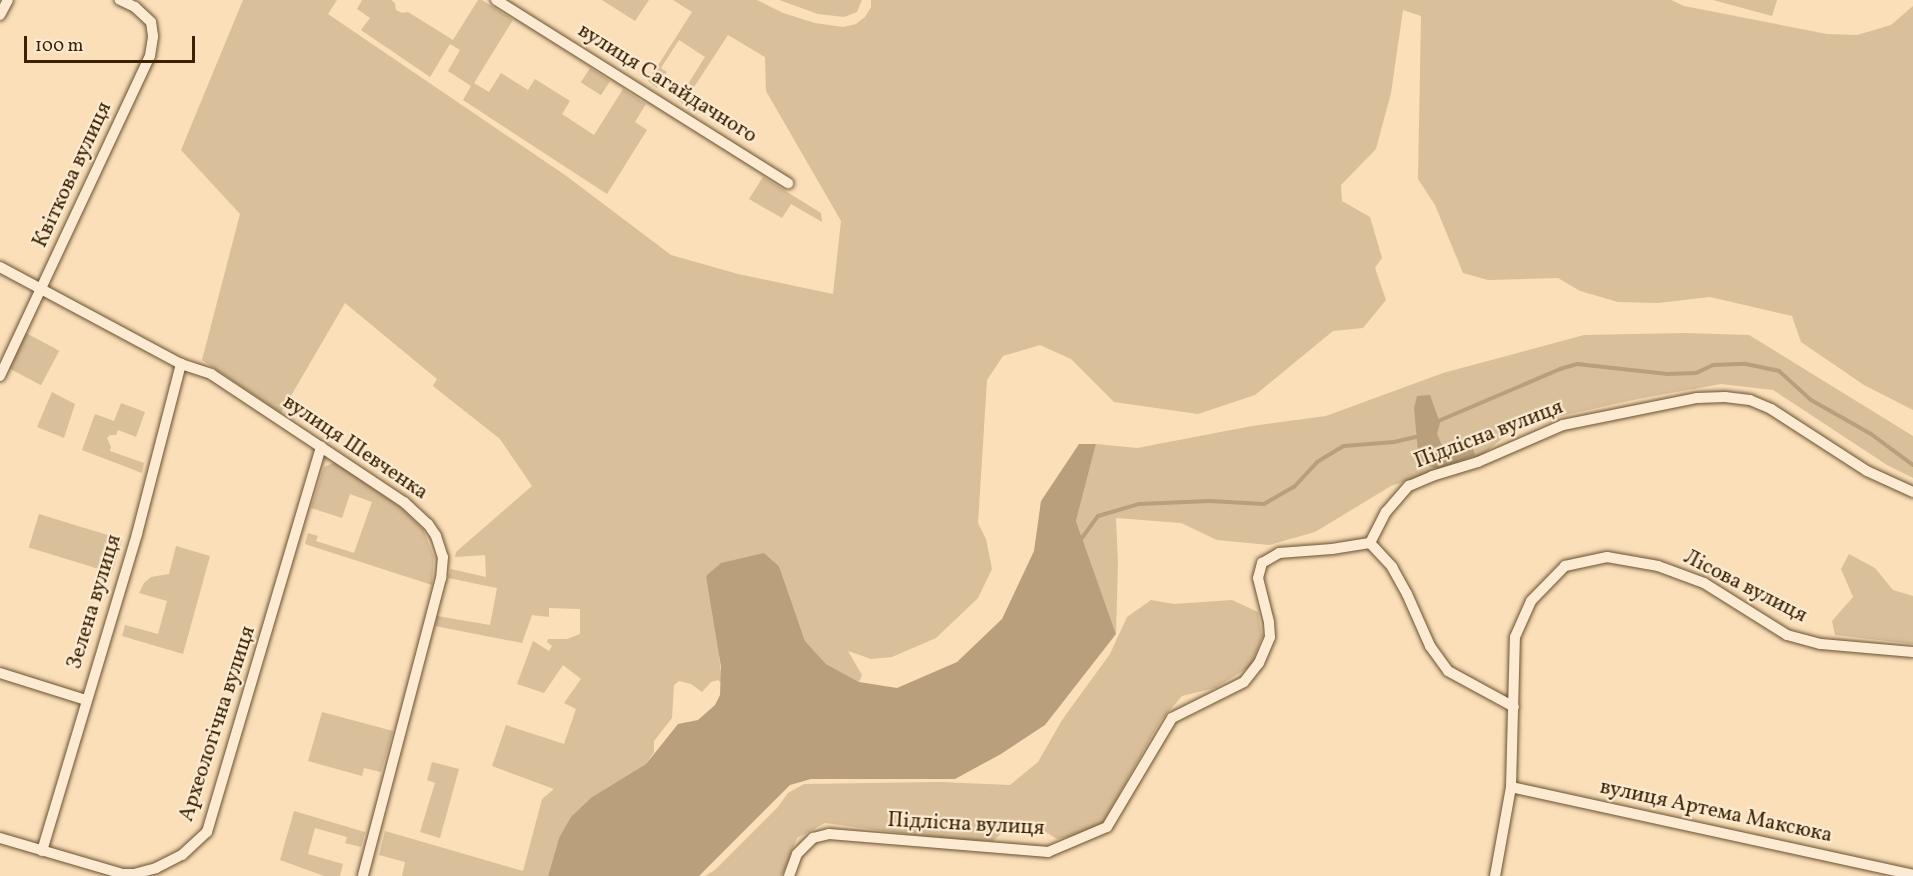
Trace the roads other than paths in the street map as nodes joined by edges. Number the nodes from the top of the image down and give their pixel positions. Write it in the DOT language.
graph roads {
  1 [pos="8,0"];
  2 [pos="120,0"];
  3 [pos="496,0"];
  4 [pos="0,15"];
  5 [pos="788,183"];
  6 [pos="0,267"];
  7 [pos="41,288"];
  8 [pos="181,364"];
  9 [pos="0,376"];
  10 [pos="321,447"];
  11 [pos="1913,492"];
  12 [pos="1370,543"];
  13 [pos="1913,652"];
  14 [pos="0,673"];
  15 [pos="86,700"];
  16 [pos="1514,707"];
  17 [pos="1511,787"];
  18 [pos="0,838"];
  19 [pos="42,851"];
  20 [pos="1913,875"];
  21 [pos="363,876"];
  22 [pos="789,876"];
  23 [pos="1495,876"];
  1 -- 4 [label="street"];
  2 -- 7 [label="street, Квіткова вулиця"];
  3 -- 5 [label="street, вулиця Сагайдачного"];
  6 -- 7 [label="street, вулиця Шевченка"];
  7 -- 8 [label="street, вулиця Шевченка"];
  7 -- 9 [label="street, Квіткова вулиця"];
  8 -- 10 [label="street, вулиця Шевченка"];
  8 -- 15 [label="street, Зелена вулиця"];
  10 -- 19 [label="street, Археологічна вулиця"];
  10 -- 21 [label="street, вулиця Шевченка"];
  11 -- 12 [label="street, Підлісна вулиця"];
  12 -- 16 [label="street"];
  12 -- 22 [label="street, Підлісна вулиця"];
  13 -- 16 [label="street, Лісова вулиця"];
  14 -- 15 [label="street"];
  15 -- 19 [label="street, Зелена вулиця"];
  16 -- 17 [label="street, Лісова вулиця"];
  17 -- 20 [label="street, вулиця Артема Максюка"];
  17 -- 23 [label="street, Лісова вулиця"];
  18 -- 19 [label="street, Археологічна вулиця"];
}
